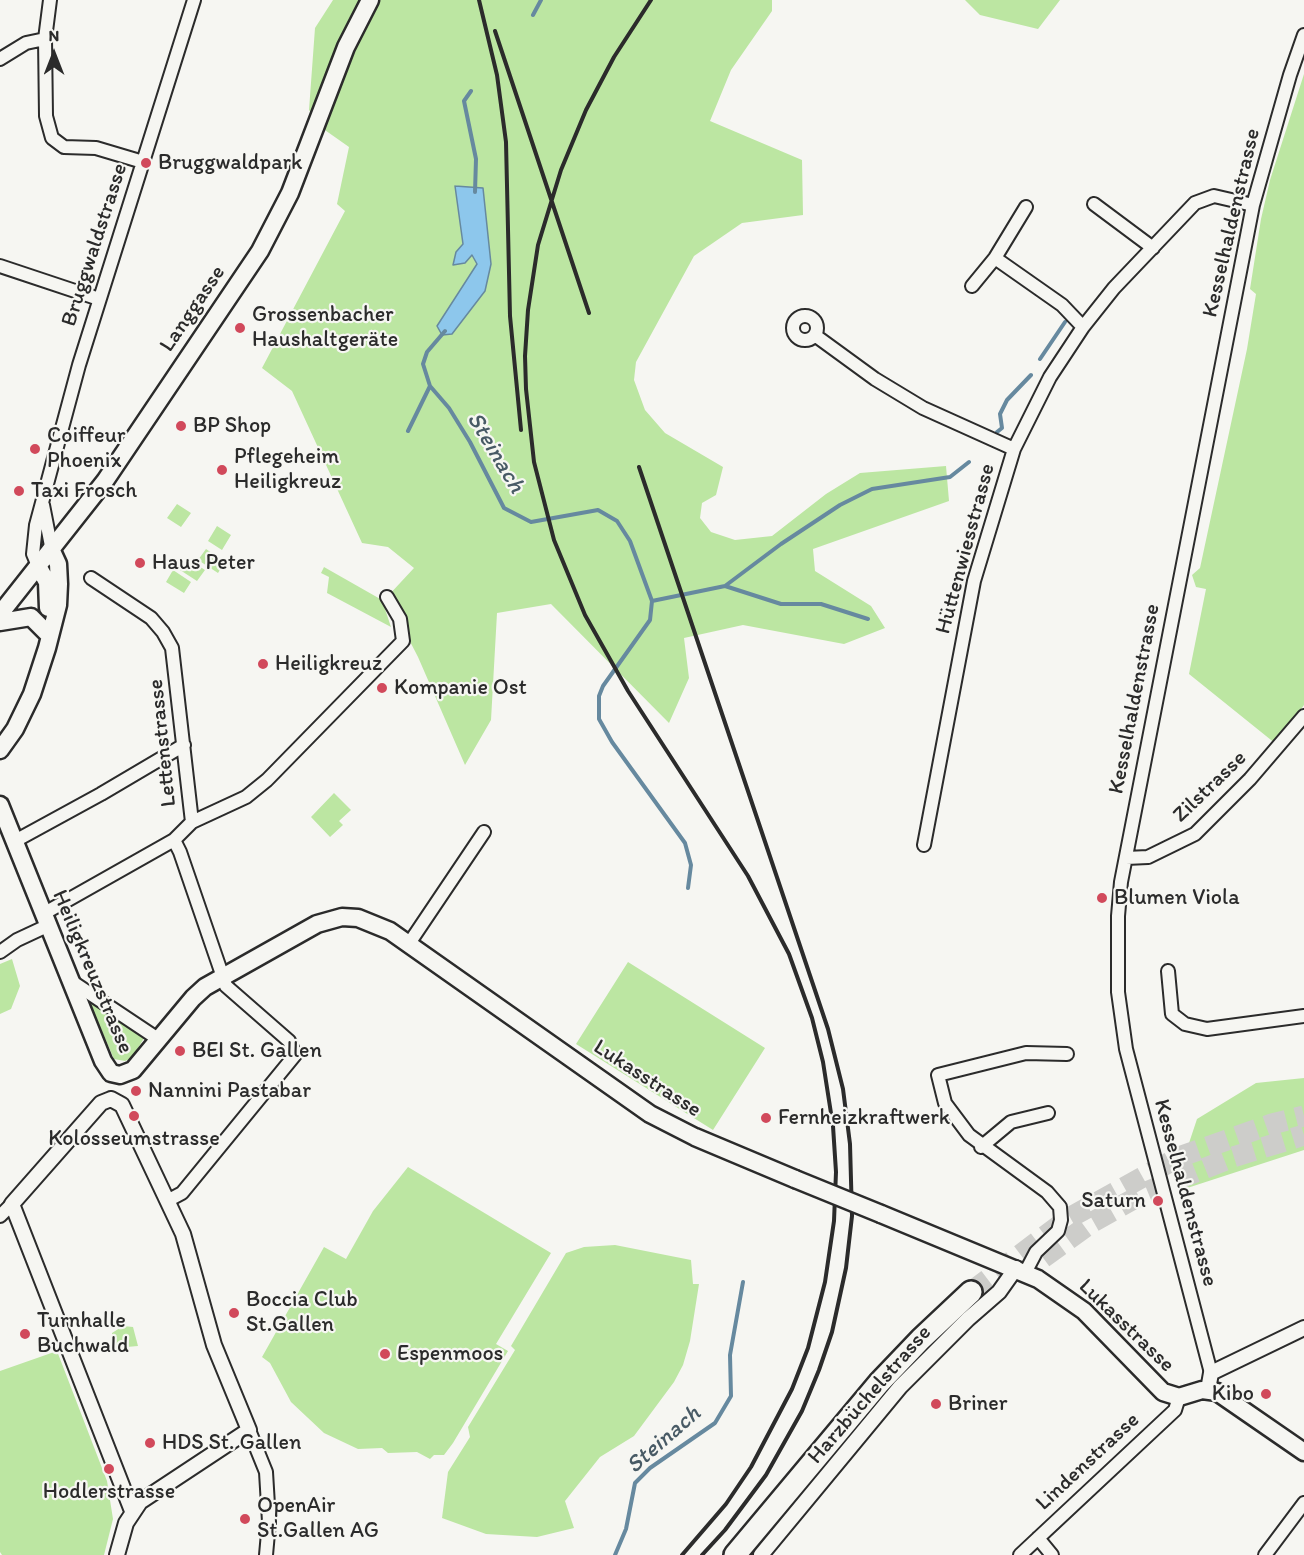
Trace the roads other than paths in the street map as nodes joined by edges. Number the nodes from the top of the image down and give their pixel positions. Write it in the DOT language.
graph roads {
  1 [pos="50,0"];
  2 [pos="194,0"];
  3 [pos="370,0"];
  4 [pos="1304,35"];
  5 [pos="45,39"];
  6 [pos="0,59"];
  7 [pos="143,162"];
  8 [pos="1094,204"];
  9 [pos="1253,205"];
  10 [pos="1026,207"];
  11 [pos="1153,248"];
  12 [pos="995,258"];
  13 [pos="0,266"];
  14 [pos="972,286"];
  15 [pos="99,299"];
  16 [pos="1083,327"];
  17 [pos="816,336"];
  18 [pos="1014,449"];
  19 [pos="43,506"];
  20 [pos="52,551"];
  21 [pos="38,566"];
  22 [pos="91,578"];
  23 [pos="387,597"];
  24 [pos="0,614"];
  25 [pos="0,622"];
  26 [pos="51,628"];
  27 [pos="1304,716"];
  28 [pos="184,745"];
  29 [pos="0,750"];
  30 [pos="0,806"];
  31 [pos="192,822"];
  32 [pos="484,832"];
  33 [pos="174,840"];
  34 [pos="15,841"];
  35 [pos="924,845"];
  36 [pos="1126,858"];
  37 [pos="45,920"];
  38 [pos="408,945"];
  39 [pos="0,952"];
  40 [pos="1168,971"];
  41 [pos="221,977"];
  42 [pos="71,981"];
  43 [pos="1304,1016"];
  44 [pos="158,1039"];
  45 [pos="1067,1054"];
  46 [pos="116,1075"];
  47 [pos="111,1099"];
  48 [pos="1048,1113"];
  49 [pos="981,1147"];
  50 [pos="167,1201"];
  51 [pos="12,1204"];
  52 [pos="0,1216"];
  53 [pos="1020,1271"];
  54 [pos="971,1292"];
  55 [pos="1304,1328"];
  56 [pos="1209,1381"];
  57 [pos="1179,1397"];
  58 [pos="249,1430"];
  59 [pos="1304,1452"];
  60 [pos="1304,1503"];
  61 [pos="132,1511"];
  62 [pos="1038,1538"];
  63 [pos="117,1555"];
  64 [pos="266,1555"];
  65 [pos="735,1555"];
  66 [pos="761,1555"];
  67 [pos="1020,1555"];
  68 [pos="1052,1555"];
  69 [pos="1265,1555"];
  1 -- 5 [label="street"];
  2 -- 7 [label="street, Bruggwaldstrasse"];
  3 -- 20 [label="main road, Langgasse"];
  4 -- 9 [label="street, Kesselhaldenstrasse"];
  5 -- 6 [label="street"];
  5 -- 7 [label="street"];
  7 -- 15 [label="street, Bruggwaldstrasse"];
  8 -- 11 [label="street"];
  9 -- 11 [label="street, Hüttenwiesstrasse"];
  9 -- 36 [label="street, Kesselhaldenstrasse"];
  10 -- 12 [label="street"];
  11 -- 16 [label="street, Hüttenwiesstrasse"];
  12 -- 14 [label="street"];
  12 -- 16 [label="street"];
  13 -- 15 [label="street"];
  15 -- 19 [label="street, Bruggwaldstrasse"];
  16 -- 18 [label="street, Hüttenwiesstrasse"];
  17 -- 18 [label="street"];
  18 -- 35 [label="street, Hüttenwiesstrasse"];
  19 -- 20 [label="street, Bruggwaldstrasse"];
  19 -- 21 [label="street, Bruggwaldstrasse"];
  20 -- 21 [label="main road, Langgasse"];
  20 -- 26 [label="main road"];
  21 -- 24 [label="main road, Langgasse"];
  21 -- 26 [label="main road"];
  22 -- 28 [label="street, Lettenstrasse"];
  23 -- 31 [label="street"];
  25 -- 26 [label="main road"];
  26 -- 29 [label="main road"];
  27 -- 36 [label="street, Zilstrasse"];
  28 -- 31 [label="street, Lettenstrasse"];
  28 -- 34 [label="street"];
  30 -- 34 [label="main road, Heiligkreuzstrasse"];
  31 -- 33 [label="street, Lettenstrasse"];
  32 -- 38 [label="street"];
  33 -- 37 [label="street"];
  33 -- 41 [label="street, Lettenstrasse"];
  34 -- 37 [label="main road, Heiligkreuzstrasse"];
  36 -- 56 [label="street, Kesselhaldenstrasse"];
  37 -- 39 [label="street"];
  37 -- 42 [label="main road, Heiligkreuzstrasse"];
  38 -- 41 [label="main road, Lukasstrasse"];
  38 -- 53 [label="main road, Lukasstrasse, bridge"];
  40 -- 43 [label="street"];
  41 -- 44 [label="main road, Lukasstrasse"];
  41 -- 50 [label="street, Lettenstrasse"];
  42 -- 44 [label="street"];
  42 -- 46 [label="main road, Heiligkreuzstrasse"];
  44 -- 46 [label="main road, Lukasstrasse"];
  45 -- 49 [label="street"];
  46 -- 47 [label="street, Heiligkreuzstrasse"];
  47 -- 50 [label="street"];
  47 -- 51 [label="street"];
  48 -- 49 [label="street"];
  49 -- 53 [label="street"];
  50 -- 58 [label="street"];
  51 -- 52 [label="street"];
  51 -- 61 [label="street"];
  53 -- 57 [label="main road, Lukasstrasse"];
  53 -- 66 [label="street, Harzbüchelstrasse"];
  54 -- 65 [label="highway"];
  55 -- 56 [label="street"];
  56 -- 57 [label="main road, Lukasstrasse"];
  56 -- 59 [label="main road"];
  57 -- 62 [label="street, Lindenstrasse"];
  58 -- 61 [label="street"];
  58 -- 64 [label="street"];
  60 -- 69 [label="street"];
  61 -- 63 [label="street"];
  62 -- 67 [label="street, Lindenstrasse"];
  62 -- 68 [label="street"];
}
